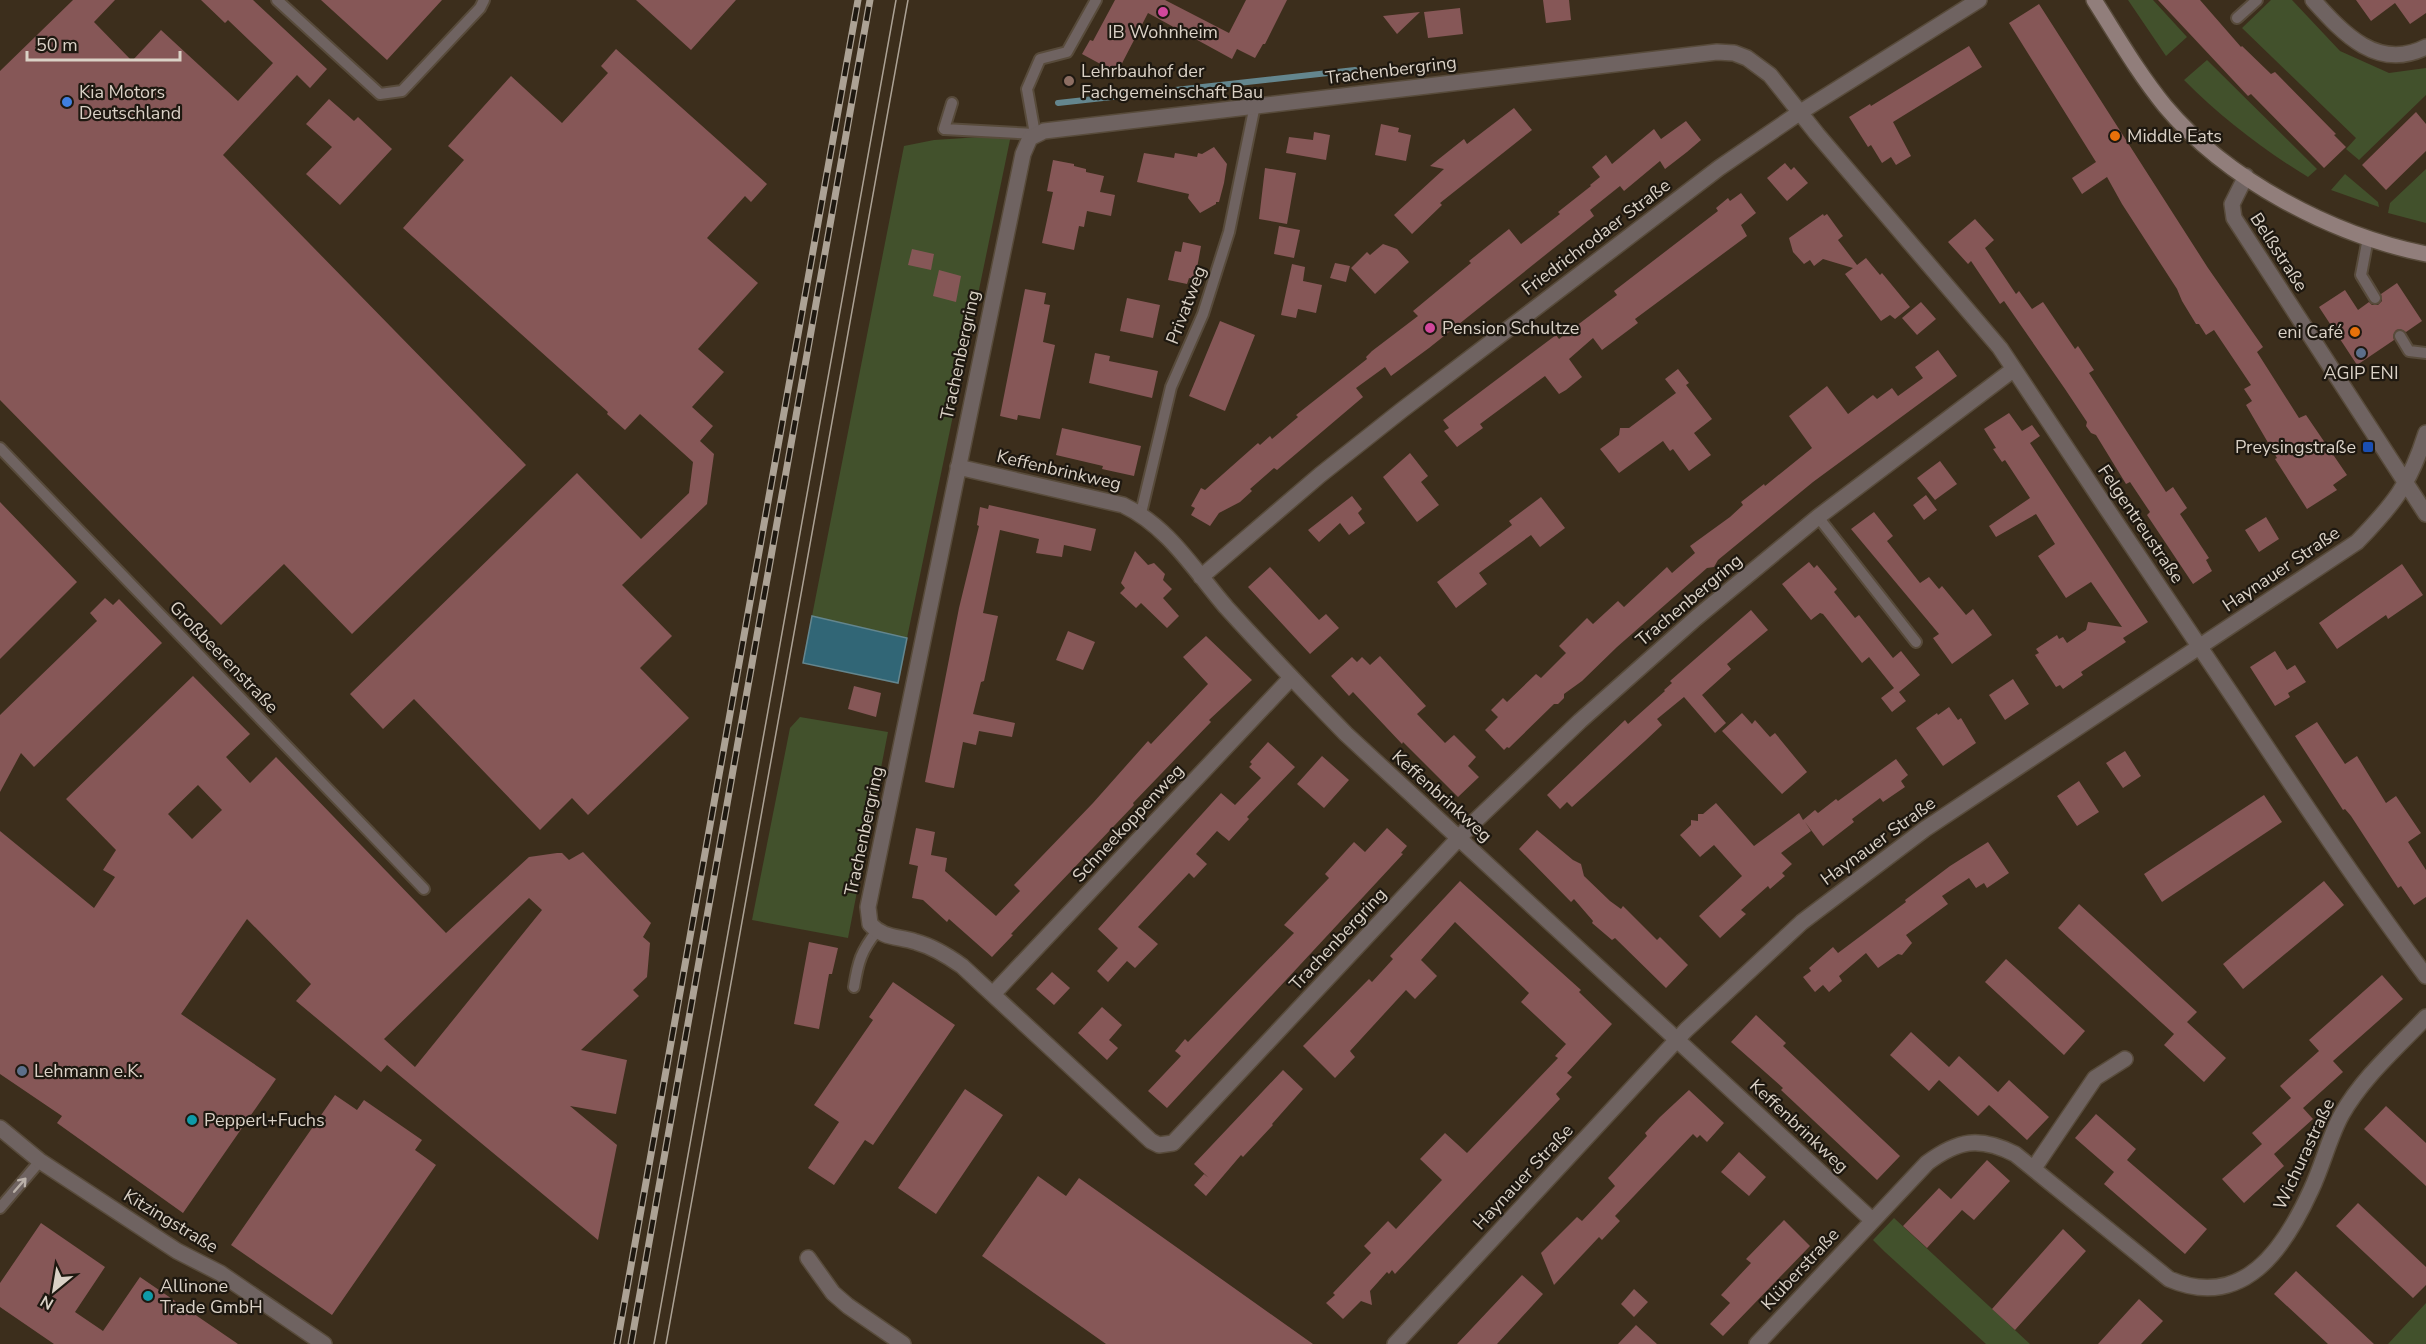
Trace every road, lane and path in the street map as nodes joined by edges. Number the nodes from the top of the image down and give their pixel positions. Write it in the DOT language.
graph roads {
  1 [pos="277,0"];
  2 [pos="484,0"];
  3 [pos="1096,0"];
  4 [pos="1979,0"];
  5 [pos="2094,0"];
  6 [pos="2257,0"];
  7 [pos="2313,0"];
  8 [pos="2237,18"];
  9 [pos="2426,48"];
  10 [pos="952,103"];
  11 [pos="1255,105"];
  12 [pos="1799,112"];
  13 [pos="1035,134"];
  14 [pos="2247,176"];
  15 [pos="2368,238"];
  16 [pos="2426,254"];
  17 [pos="2375,298"];
  18 [pos="2400,336"];
  19 [pos="2426,353"];
  20 [pos="2014,369"];
  21 [pos="2426,432"];
  22 [pos="0,448"];
  23 [pos="958,467"];
  24 [pos="2406,484"];
  25 [pos="1141,513"];
  26 [pos="2426,514"];
  27 [pos="1818,517"];
  28 [pos="1201,578"];
  29 [pos="1916,642"];
  30 [pos="2199,647"];
  31 [pos="1291,678"];
  32 [pos="1459,838"];
  33 [pos="424,889"];
  34 [pos="877,932"];
  35 [pos="2426,976"];
  36 [pos="854,987"];
  37 [pos="993,993"];
  38 [pos="2426,1017"];
  39 [pos="1677,1040"];
  40 [pos="2125,1059"];
  41 [pos="0,1128"];
  42 [pos="40,1161"];
  43 [pos="2034,1168"];
  44 [pos="0,1208"];
  45 [pos="1872,1220"];
  46 [pos="808,1258"];
  47 [pos="324,1344"];
  48 [pos="903,1344"];
  49 [pos="1395,1344"];
  50 [pos="1756,1344"];
  1 -- 2 [label="lane"];
  3 -- 13 [label="lane"];
  4 -- 12 [label="street, Friedrichrodaer Straße"];
  5 -- 14 [label="street"];
  6 -- 8 [label="lane"];
  7 -- 9 [label="street"];
  10 -- 13 [label="lane"];
  11 -- 12 [label="street, Trachenbergring"];
  11 -- 13 [label="street, Trachenbergring"];
  11 -- 25 [label="lane, Privatweg"];
  12 -- 20 [label="street, Felgentreustraße"];
  12 -- 28 [label="street, Friedrichrodaer Straße"];
  13 -- 23 [label="street, Trachenbergring"];
  14 -- 15 [label="street"];
  14 -- 24 [label="street, Belßstraße"];
  15 -- 16 [label="street"];
  15 -- 17 [label="lane"];
  18 -- 19 [label="lane"];
  20 -- 27 [label="street, Trachenbergring"];
  20 -- 30 [label="street, Felgentreustraße"];
  21 -- 24 [label="street, Haynauer Straße"];
  22 -- 33 [label="lane, Großbeerenstraße"];
  23 -- 25 [label="street, Keffenbrinkweg"];
  23 -- 34 [label="street, Trachenbergring"];
  24 -- 26 [label="street, Belßstraße"];
  24 -- 30 [label="street, Haynauer Straße"];
  25 -- 28 [label="street, Keffenbrinkweg"];
  27 -- 29 [label="lane"];
  27 -- 32 [label="street, Trachenbergring"];
  28 -- 31 [label="street, Keffenbrinkweg"];
  30 -- 35 [label="street, Felgentreustraße"];
  30 -- 39 [label="street, Haynauer Straße"];
  31 -- 32 [label="street, Keffenbrinkweg"];
  31 -- 37 [label="street, Schneekoppenweg"];
  32 -- 37 [label="street, Trachenbergring"];
  32 -- 39 [label="street, Keffenbrinkweg"];
  34 -- 36 [label="lane"];
  34 -- 37 [label="street, Trachenbergring"];
  38 -- 43 [label="street, Wichurastraße"];
  39 -- 45 [label="street, Keffenbrinkweg"];
  39 -- 49 [label="street, Haynauer Straße"];
  40 -- 43 [label="street"];
  41 -- 42 [label="street, Kitzingstraße"];
  44 -- 42 [label="lane, one-way"];
  42 -- 47 [label="street, Kitzingstraße"];
  43 -- 45 [label="street, Wichurastraße"];
  45 -- 50 [label="street, Klüberstraße"];
  46 -- 48 [label="street"];
}
